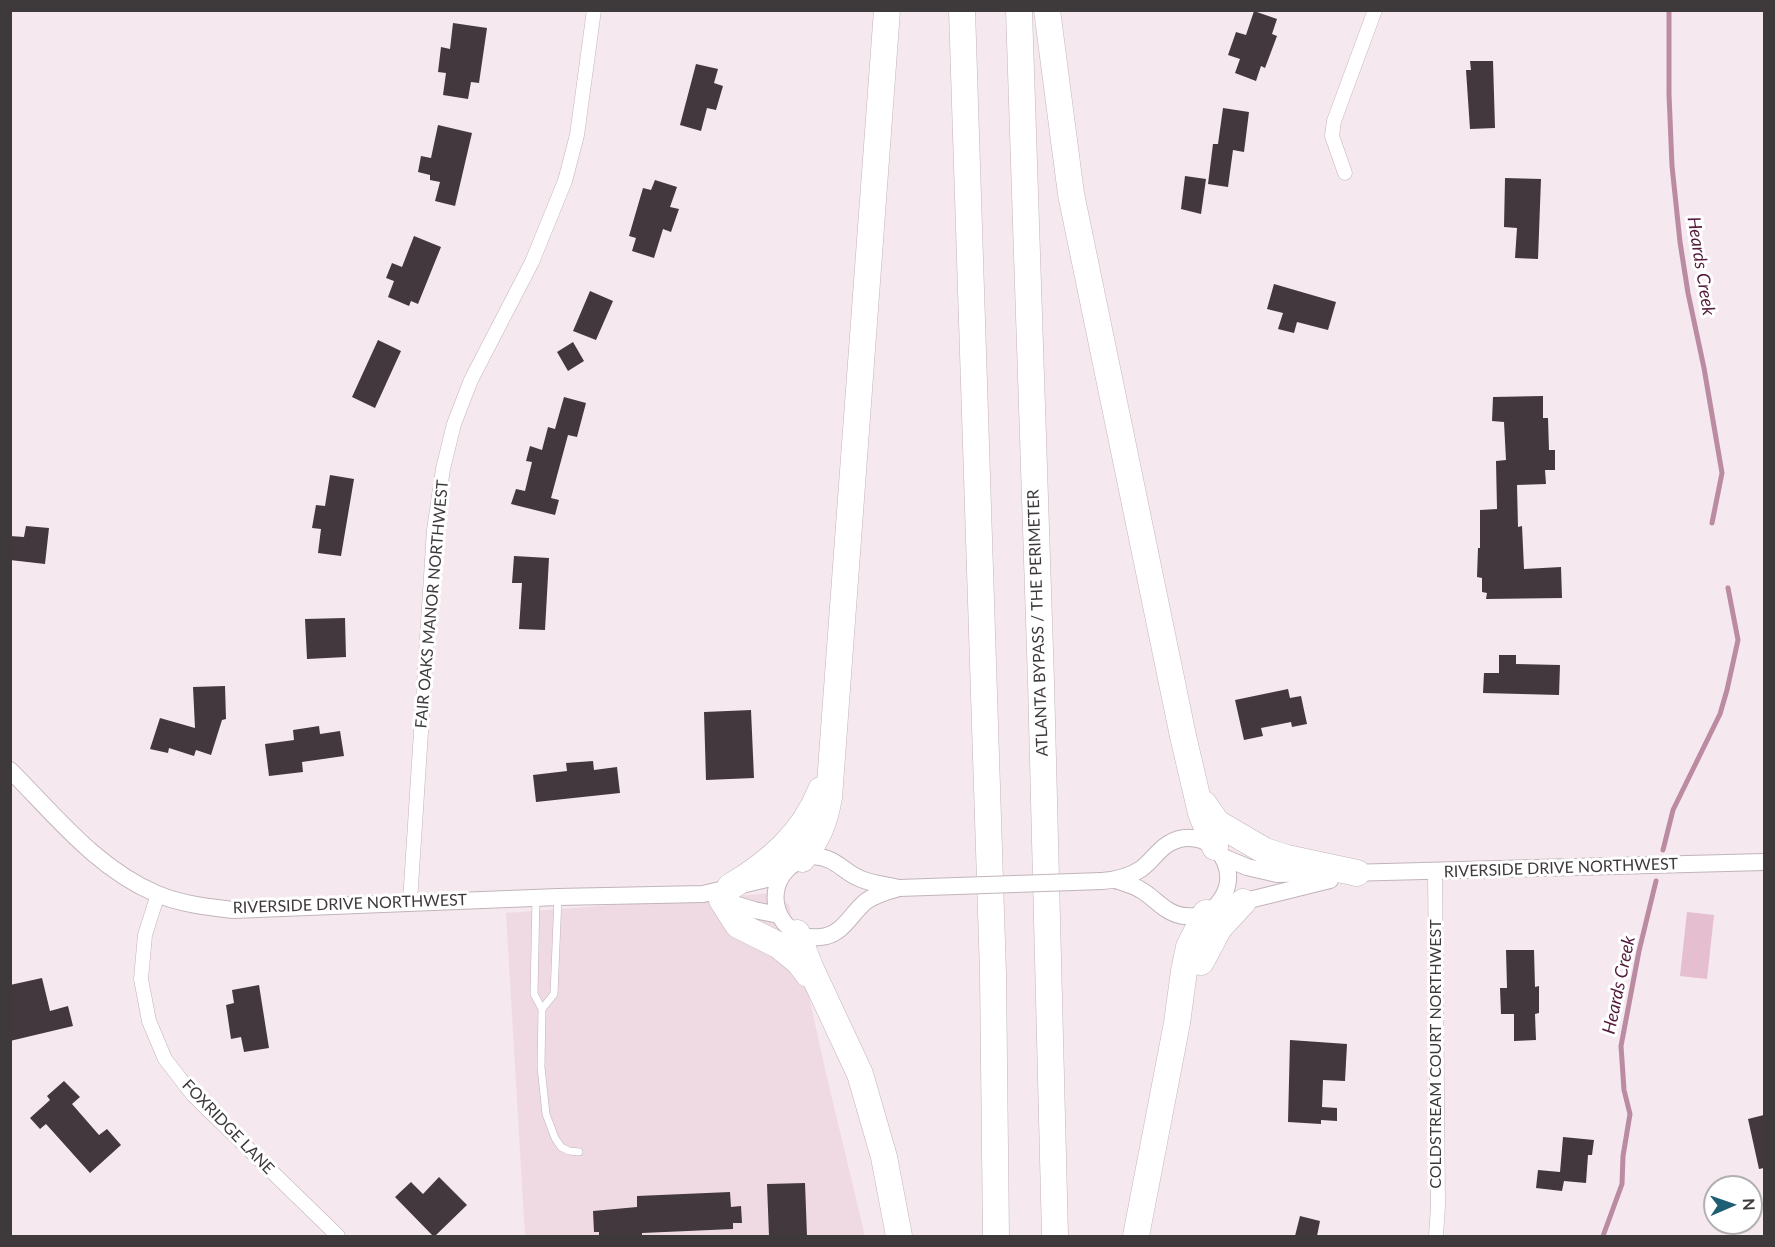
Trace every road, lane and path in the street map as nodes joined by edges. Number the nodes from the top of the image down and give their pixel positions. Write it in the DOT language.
graph roads {
  1 [pos="594,10"];
  2 [pos="887,10"];
  3 [pos="962,10"];
  4 [pos="1020,10"];
  5 [pos="1047,10"];
  6 [pos="1375,10"];
  7 [pos="1345,172"];
  8 [pos="831,761"];
  9 [pos="10,770"];
  10 [pos="1197,796"];
  11 [pos="1219,852"];
  12 [pos="1764,862"];
  13 [pos="792,866"];
  14 [pos="1435,871"];
  15 [pos="1358,873"];
  16 [pos="1108,880"];
  17 [pos="899,888"];
  18 [pos="158,894"];
  19 [pos="718,894"];
  20 [pos="558,897"];
  21 [pos="536,898"];
  22 [pos="410,902"];
  23 [pos="1243,902"];
  24 [pos="1209,911"];
  25 [pos="788,924"];
  26 [pos="825,996"];
  27 [pos="542,1009"];
  28 [pos="1176,1023"];
  29 [pos="579,1152"];
  30 [pos="338,1236"];
  31 [pos="899,1236"];
  32 [pos="996,1236"];
  33 [pos="1055,1236"];
  34 [pos="1136,1236"];
  35 [pos="1436,1236"];
  1 -- 22 [label="street, FAIR OAKS MANOR NORTHWEST"];
  2 -- 8 [label="highway"];
  3 -- 32 [label="highway"];
  4 -- 33 [label="highway, ATLANTA BYPASS / THE PERIMETER"];
  5 -- 10 [label="highway"];
  6 -- 7 [label="street"];
  8 -- 13 [label="highway"];
  8 -- 19 [label="highway"];
  9 -- 18 [label="street, RIVERSIDE DRIVE NORTHWEST"];
  10 -- 11 [label="highway"];
  10 -- 15 [label="highway"];
  11 -- 15 [label="street, RIVERSIDE DRIVE NORTHWEST"];
  11 -- 16 [label="street, RIVERSIDE DRIVE NORTHWEST"];
  11 -- 24 [label="street"];
  12 -- 14 [label="street, RIVERSIDE DRIVE NORTHWEST"];
  13 -- 17 [label="street, RIVERSIDE DRIVE NORTHWEST"];
  13 -- 19 [label="street, RIVERSIDE DRIVE NORTHWEST"];
  13 -- 25 [label="street"];
  14 -- 15 [label="street, RIVERSIDE DRIVE NORTHWEST"];
  14 -- 35 [label="street, COLDSTREAM COURT NORTHWEST"];
  15 -- 23 [label="street, RIVERSIDE DRIVE NORTHWEST"];
  16 -- 17 [label="street, bridge"];
  16 -- 24 [label="street, RIVERSIDE DRIVE NORTHWEST"];
  17 -- 25 [label="street, RIVERSIDE DRIVE NORTHWEST"];
  18 -- 22 [label="street, RIVERSIDE DRIVE NORTHWEST"];
  18 -- 30 [label="street, FOXRIDGE LANE"];
  19 -- 20 [label="street, RIVERSIDE DRIVE NORTHWEST"];
  19 -- 25 [label="street, RIVERSIDE DRIVE NORTHWEST"];
  19 -- 26 [label="highway"];
  20 -- 21 [label="street, RIVERSIDE DRIVE NORTHWEST"];
  20 -- 27 [label="lane"];
  21 -- 22 [label="street, RIVERSIDE DRIVE NORTHWEST"];
  21 -- 27 [label="lane"];
  23 -- 24 [label="street, RIVERSIDE DRIVE NORTHWEST"];
  23 -- 28 [label="highway"];
  24 -- 28 [label="highway"];
  25 -- 26 [label="highway"];
  26 -- 31 [label="highway"];
  27 -- 29 [label="lane"];
  28 -- 34 [label="highway"];
}
